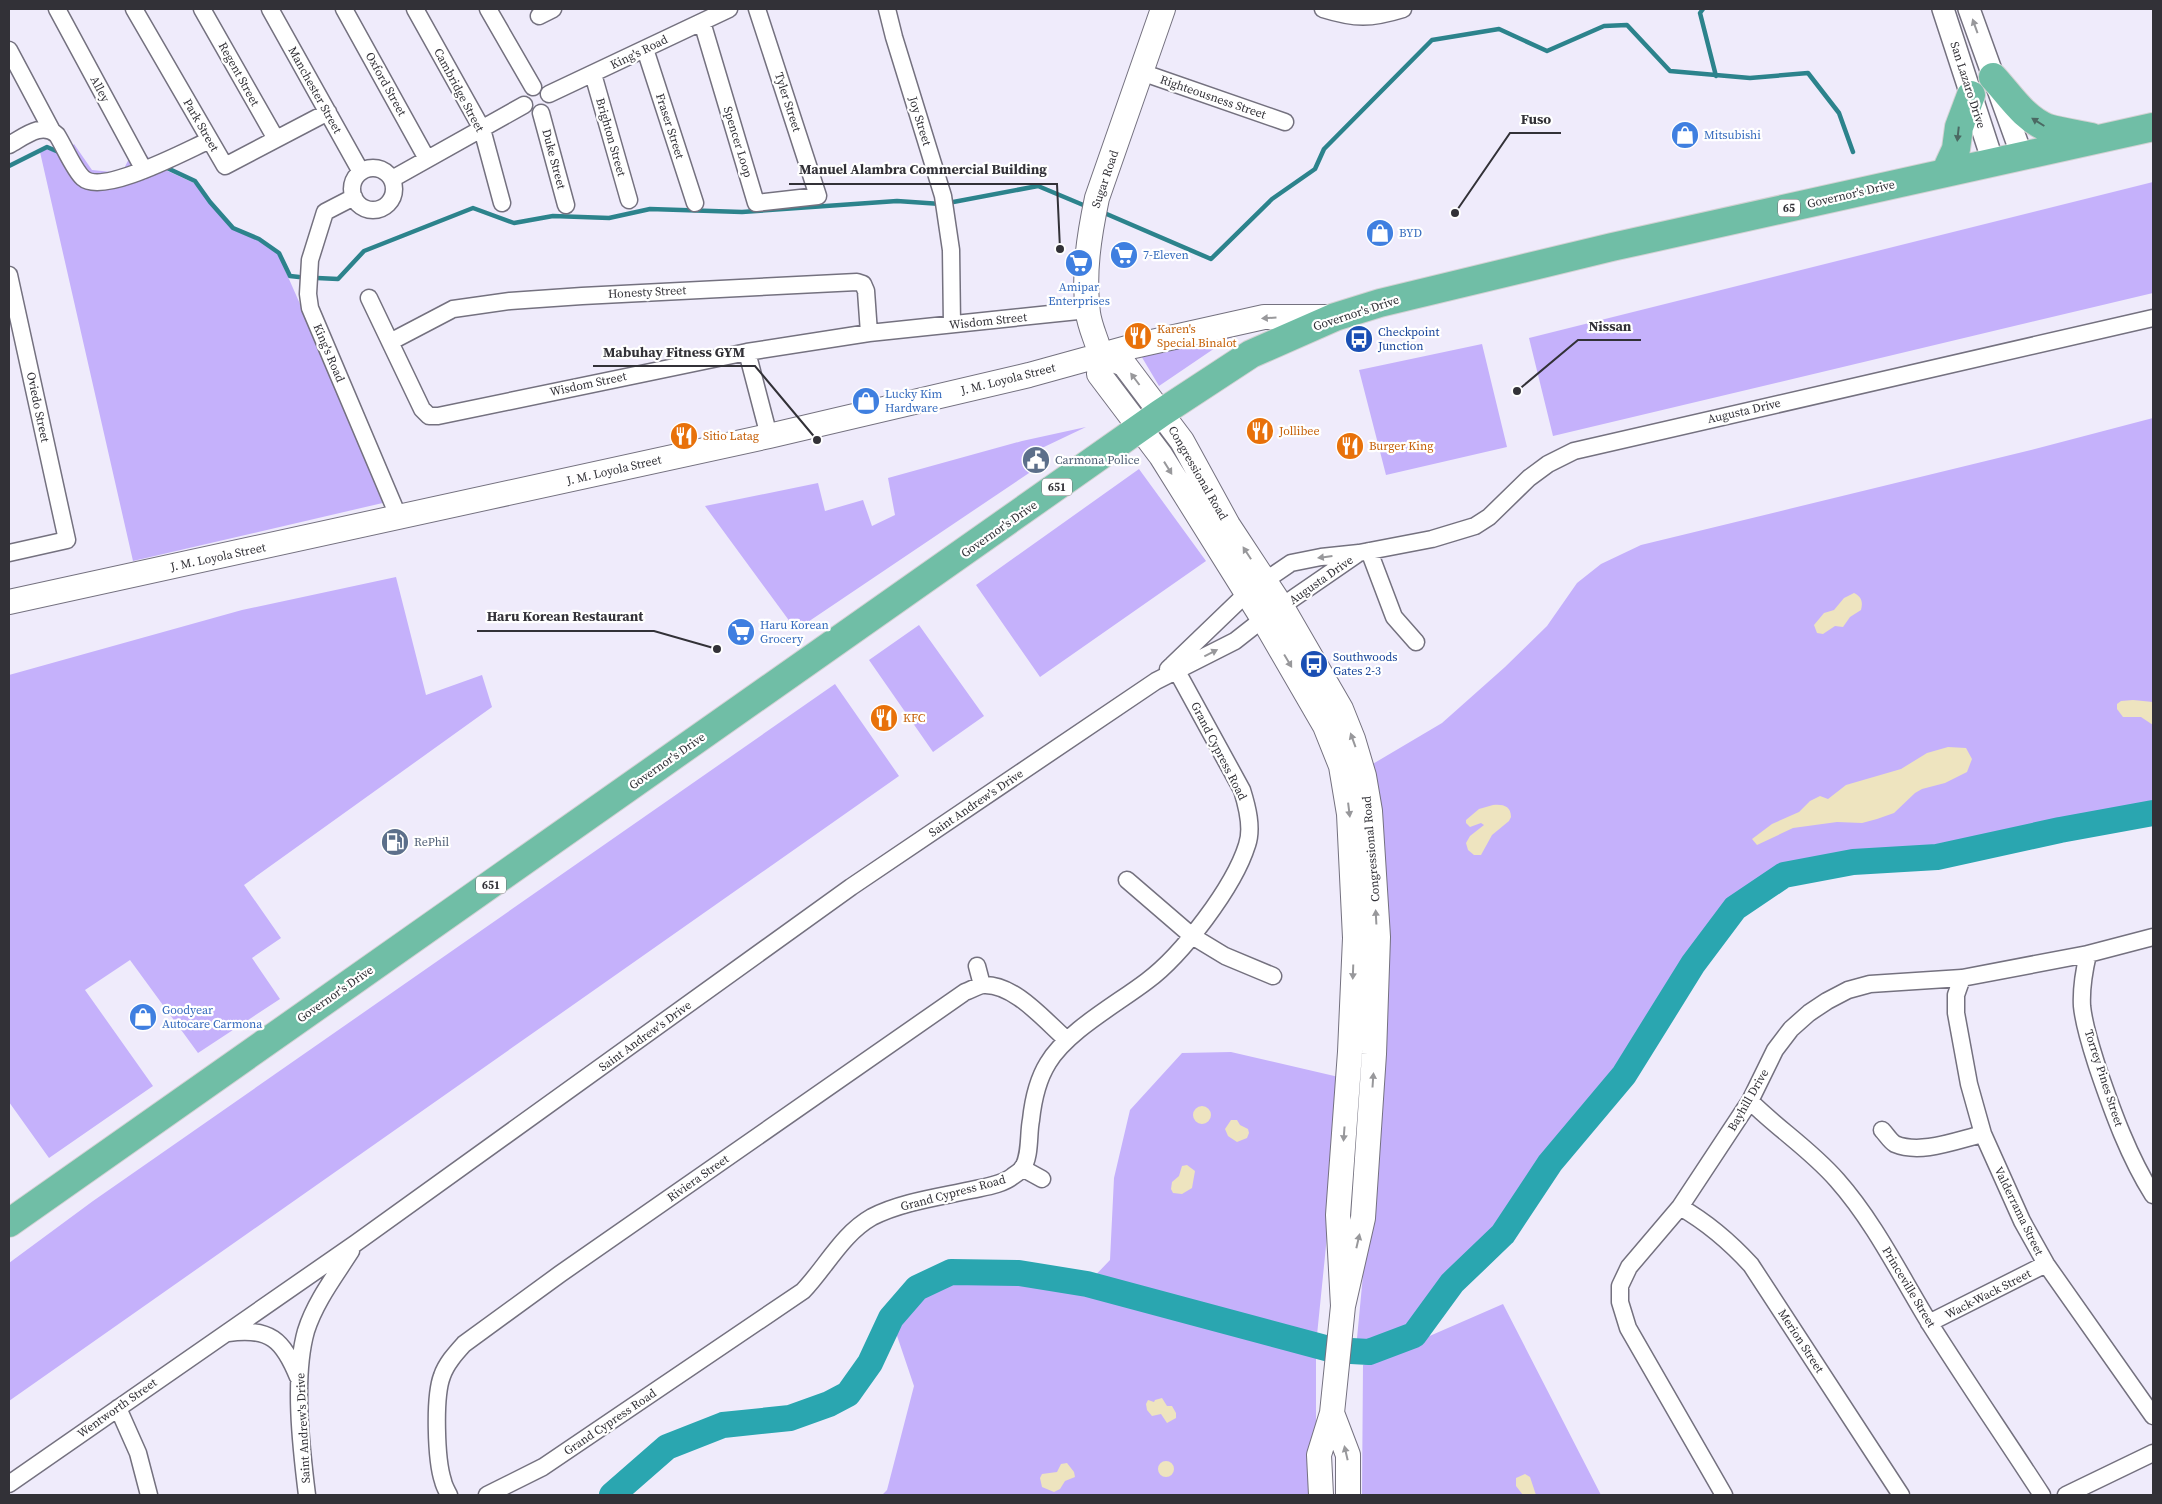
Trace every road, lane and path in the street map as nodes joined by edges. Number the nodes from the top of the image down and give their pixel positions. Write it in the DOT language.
graph roads {
  1 [pos="57,9"];
  2 [pos="134,9"];
  3 [pos="202,9"];
  4 [pos="270,9"];
  5 [pos="344,9"];
  6 [pos="415,9"];
  7 [pos="488,9"];
  8 [pos="729,9"];
  9 [pos="757,9"];
  10 [pos="887,9"];
  11 [pos="1163,9"];
  12 [pos="1323,9"];
  13 [pos="1403,9"];
  14 [pos="1942,9"];
  15 [pos="1969,9"];
  16 [pos="702,22"];
  17 [pos="9,50"];
  18 [pos="645,50"];
  19 [pos="1991,70"];
  20 [pos="1141,72"];
  21 [pos="593,74"];
  22 [pos="1968,83"];
  23 [pos="533,87"];
  24 [pos="549,94"];
  25 [pos="524,105"];
  26 [pos="328,112"];
  27 [pos="542,113"];
  28 [pos="1285,122"];
  29 [pos="2153,127"];
  30 [pos="482,129"];
  31 [pos="51,130"];
  32 [pos="276,139"];
  33 [pos="2102,139"];
  34 [pos="210,140"];
  35 [pos="9,145"];
  36 [pos="2022,156"];
  37 [pos="427,159"];
  38 [pos="1993,162"];
  39 [pos="144,170"];
  40 [pos="361,172"];
  41 [pos="1945,173"];
  42 [pos="392,180"];
  43 [pos="818,196"];
  44 [pos="354,197"];
  45 [pos="628,200"];
  46 [pos="502,203"];
  47 [pos="695,203"];
  48 [pos="566,205"];
  49 [pos="9,275"];
  50 [pos="370,298"];
  51 [pos="1088,310"];
  52 [pos="1335,317"];
  53 [pos="2153,318"];
  54 [pos="952,324"];
  55 [pos="869,333"];
  56 [pos="390,342"];
  57 [pos="747,352"];
  58 [pos="1100,355"];
  59 [pos="1151,420"];
  60 [pos="768,436"];
  61 [pos="399,518"];
  62 [pos="9,552"];
  63 [pos="1364,552"];
  64 [pos="1256,587"];
  65 [pos="9,602"];
  66 [pos="1273,613"];
  67 [pos="1416,642"];
  68 [pos="1175,667"];
  69 [pos="1127,880"];
  70 [pos="1192,936"];
  71 [pos="2153,937"];
  72 [pos="2088,954"];
  73 [pos="977,966"];
  74 [pos="1273,976"];
  75 [pos="1962,978"];
  76 [pos="982,985"];
  77 [pos="1067,1040"];
  78 [pos="1750,1101"];
  79 [pos="1882,1130"];
  80 [pos="1983,1134"];
  81 [pos="1022,1168"];
  82 [pos="1042,1179"];
  83 [pos="2153,1196"];
  84 [pos="1680,1207"];
  85 [pos="9,1223"];
  86 [pos="356,1243"];
  87 [pos="2046,1264"];
  88 [pos="1929,1323"];
  89 [pos="226,1333"];
  90 [pos="298,1379"];
  91 [pos="118,1408"];
  92 [pos="1332,1412"];
  93 [pos="2153,1416"];
  94 [pos="2153,1453"];
  95 [pos="9,1484"];
  96 [pos="149,1495"];
  97 [pos="307,1495"];
  98 [pos="449,1495"];
  99 [pos="487,1495"];
  100 [pos="1322,1495"];
  101 [pos="1348,1495"];
  102 [pos="1724,1495"];
  103 [pos="1900,1495"];
  104 [pos="2042,1495"];
  105 [pos="2066,1495"];
  1 -- 39 [label="street, Alley"];
  2 -- 34 [label="street, Park Street"];
  3 -- 32 [label="street, Regent Street"];
  4 -- 26 [label="street, Manchester Street"];
  5 -- 37 [label="street, Oxford Street"];
  6 -- 30 [label="street, Cambridge Street"];
  7 -- 23 [label="street"];
  8 -- 16 [label="street, King's Road"];
  9 -- 43 [label="street, Tyler Street"];
  10 -- 54 [label="street, Joy Street"];
  11 -- 20 [label="main road, Sugar Road"];
  12 -- 13 [label="street"];
  14 -- 22 [label="street, San Lazaro Drive"];
  19 -- 15 [label="street, San Lazaro Drive, one-way"];
  16 -- 18 [label="street, King's Road"];
  16 -- 43 [label="street, Spencer Loop"];
  17 -- 31 [label="street"];
  18 -- 21 [label="street, King's Road"];
  18 -- 47 [label="street, Fraser Street"];
  19 -- 22 [label="street"];
  33 -- 19 [label="highway, one-way"];
  19 -- 36 [label="street, San Lazaro Drive"];
  20 -- 28 [label="street, Righteousness Street"];
  20 -- 51 [label="main road, Sugar Road"];
  21 -- 24 [label="street, King's Road"];
  21 -- 45 [label="street, Brighton Street"];
  22 -- 38 [label="street, San Lazaro Drive"];
  22 -- 41 [label="highway, one-way"];
  23 -- 24 [label="street"];
  23 -- 25 [label="street"];
  24 -- 27 [label="street"];
  25 -- 27 [label="street"];
  25 -- 30 [label="street"];
  26 -- 32 [label="street, Park Street"];
  26 -- 40 [label="street, Manchester Street"];
  27 -- 48 [label="street, Duke Street"];
  29 -- 33 [label="highway, Governor's Drive / 65"];
  30 -- 37 [label="street"];
  30 -- 46 [label="street, Cambridge Street"];
  31 -- 35 [label="street"];
  31 -- 39 [label="street"];
  32 -- 34 [label="street, Park Street"];
  33 -- 36 [label="highway, Governor's Drive / 65"];
  34 -- 39 [label="street"];
  36 -- 38 [label="highway, Governor's Drive / 65"];
  37 -- 42 [label="street"];
  38 -- 41 [label="highway, Governor's Drive / 65"];
  40 -- 42 [label="street"];
  40 -- 44 [label="street"];
  41 -- 52 [label="highway, Governor's Drive / 65"];
  42 -- 44 [label="street"];
  44 -- 61 [label="street, King's Road"];
  49 -- 62 [label="street, Oviedo Street"];
  50 -- 56 [label="street, Wisdom Street"];
  51 -- 54 [label="street, Wisdom Street"];
  51 -- 58 [label="main road, Sugar Road"];
  52 -- 58 [label="main road, J. M. Loyola Street / 65, one-way"];
  52 -- 59 [label="highway, Governor's Drive / 65"];
  53 -- 63 [label="street, Augusta Drive"];
  54 -- 55 [label="street, Wisdom Street"];
  55 -- 56 [label="street, Honesty Street"];
  55 -- 57 [label="street, Wisdom Street"];
  56 -- 57 [label="street, Wisdom Street"];
  57 -- 60 [label="street"];
  58 -- 59 [label="main road, Sugar Road"];
  58 -- 60 [label="main road, J. M. Loyola Street / 65"];
  59 -- 64 [label="main road, Congressional Road"];
  59 -- 85 [label="highway, Governor's Drive / 651"];
  60 -- 61 [label="main road, J. M. Loyola Street / 65"];
  61 -- 65 [label="main road, J. M. Loyola Street / 65"];
  63 -- 64 [label="street, Augusta Drive, one-way"];
  63 -- 66 [label="street, Augusta Drive"];
  63 -- 67 [label="street"];
  64 -- 66 [label="main road, Congressional Road"];
  64 -- 68 [label="street, Saint Andrew's Drive"];
  68 -- 66 [label="street, Saint Andrew's Drive, one-way"];
  66 -- 92 [label="main road, Congressional Road"];
  68 -- 70 [label="street, Grand Cypress Road"];
  68 -- 86 [label="street, Saint Andrew's Drive"];
  69 -- 70 [label="street"];
  70 -- 74 [label="street"];
  70 -- 77 [label="street, Grand Cypress Road"];
  71 -- 72 [label="street, Bayhill Drive"];
  72 -- 75 [label="street, Bayhill Drive"];
  72 -- 83 [label="street, Torrey Pines Street"];
  73 -- 76 [label="street"];
  75 -- 78 [label="street, Bayhill Drive"];
  75 -- 80 [label="street, Valderrama Street"];
  76 -- 77 [label="street"];
  76 -- 98 [label="street, Riviera Street"];
  77 -- 81 [label="street, Grand Cypress Road"];
  78 -- 84 [label="street, Bayhill Drive"];
  78 -- 88 [label="street, Princeville Street"];
  79 -- 80 [label="street"];
  80 -- 87 [label="street, Valderrama Street"];
  81 -- 82 [label="street"];
  81 -- 99 [label="street, Grand Cypress Road"];
  84 -- 102 [label="street, Bayhill Drive"];
  84 -- 103 [label="street, Merion Street"];
  86 -- 89 [label="street, Wentworth Street"];
  86 -- 90 [label="street, Saint Andrew's Drive"];
  87 -- 88 [label="street, Wack-Wack Street"];
  87 -- 93 [label="street, Valderrama Street"];
  88 -- 104 [label="street, Princeville Street"];
  89 -- 90 [label="street, Wentworth Street"];
  89 -- 91 [label="street, Wentworth Street"];
  90 -- 97 [label="street, Saint Andrew's Drive"];
  91 -- 95 [label="street, Wentworth Street"];
  91 -- 96 [label="street"];
  92 -- 100 [label="main road, Congressional Road"];
  101 -- 92 [label="main road, Congressional Road, one-way"];
  94 -- 105 [label="street"];
}
